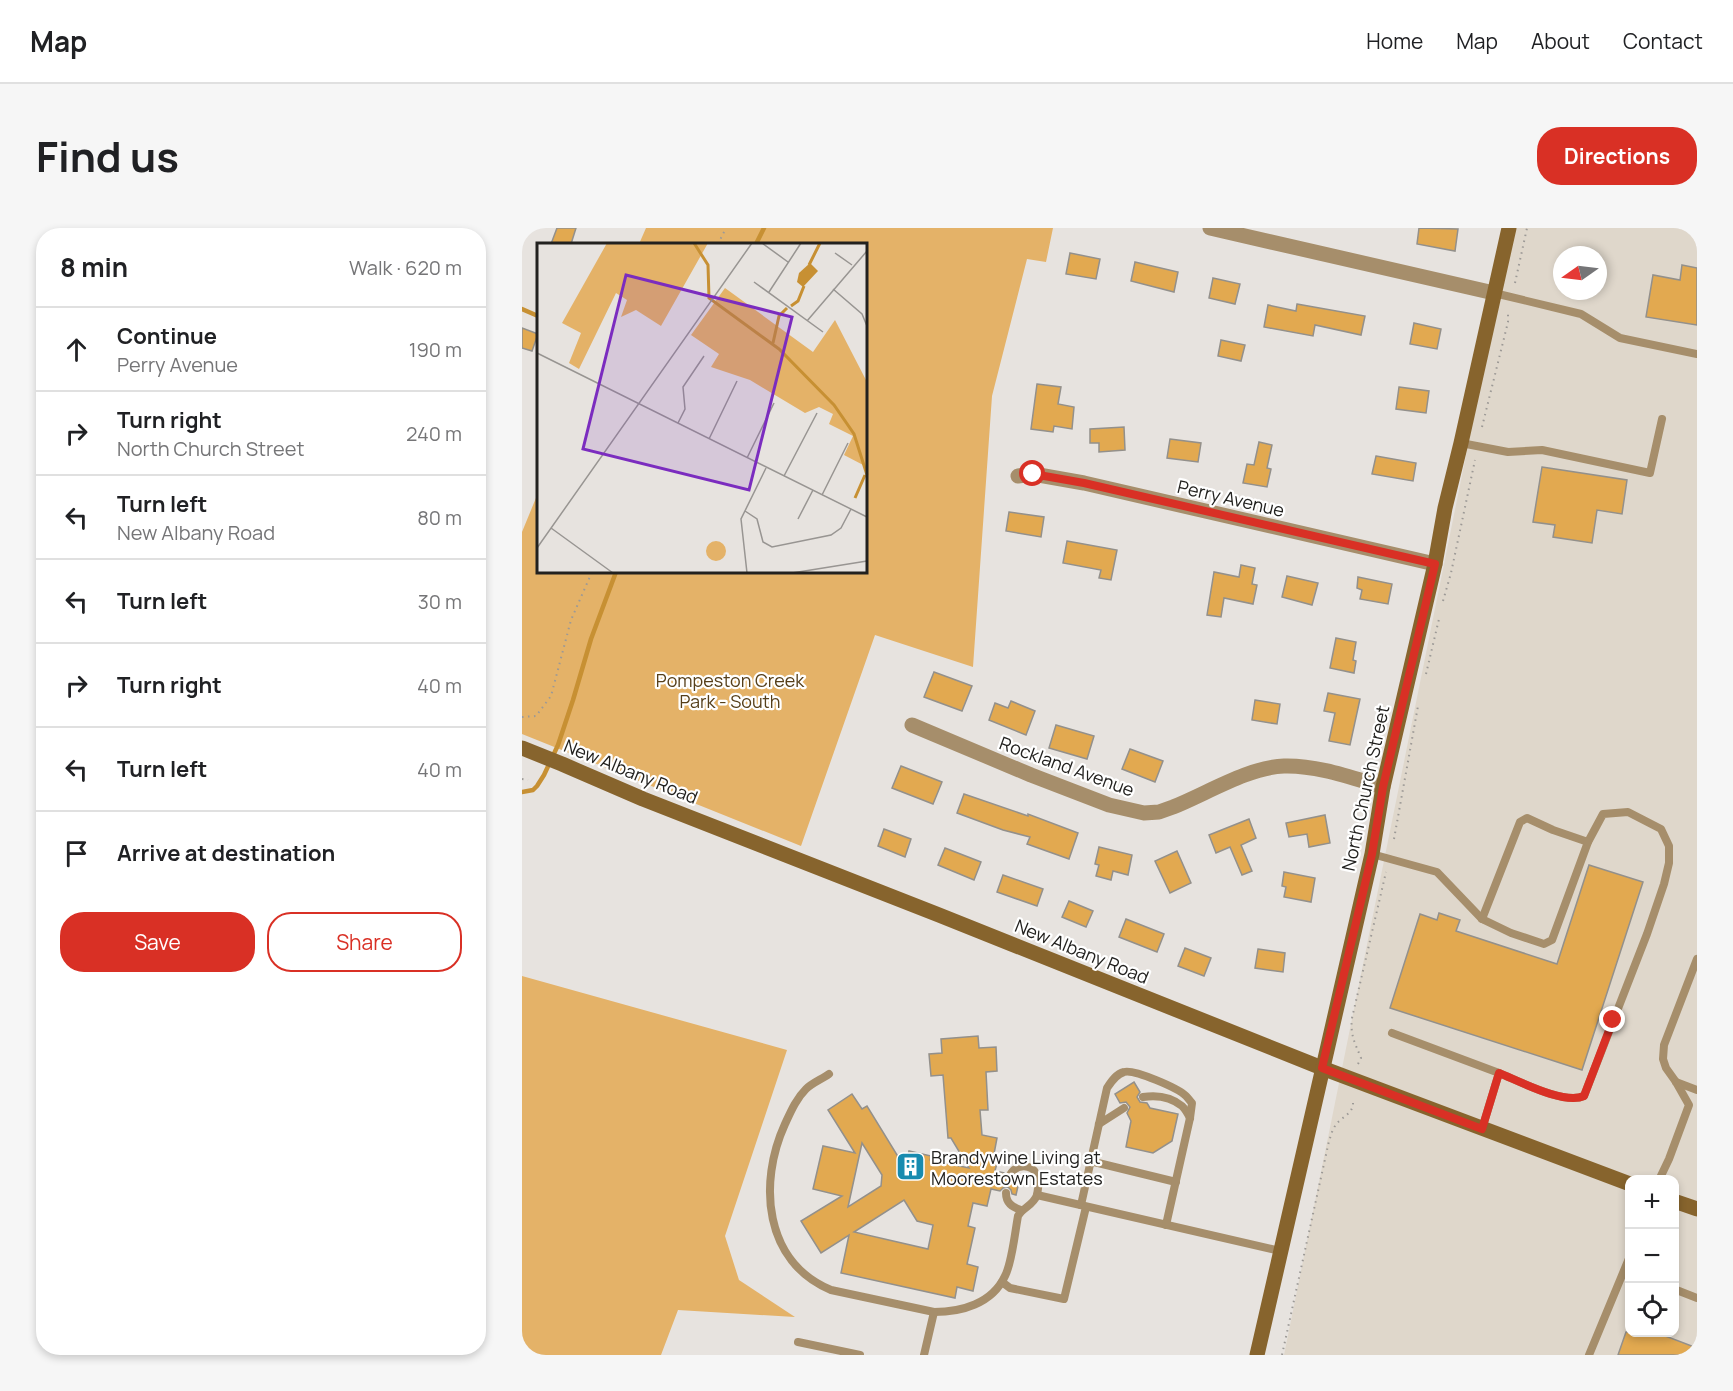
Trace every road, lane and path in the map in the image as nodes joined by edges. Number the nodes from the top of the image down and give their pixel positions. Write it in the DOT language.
graph roads {
  1 [pos="726,228"];
  2 [pos="1210,228"];
  3 [pos="1509,228"];
  4 [pos="1527,228"];
  5 [pos="718,243"];
  6 [pos="1515,283"];
  7 [pos="1494,293"];
  8 [pos="1508,312"];
  9 [pos="1697,354"];
  10 [pos="1662,419"];
  11 [pos="1482,427"];
  12 [pos="1461,443"];
  13 [pos="1475,460"];
  14 [pos="1018,476"];
  15 [pos="1435,564"];
  16 [pos="592,573"];
  17 [pos="1442,605"];
  18 [pos="1440,615"];
  19 [pos="1426,675"];
  20 [pos="1419,706"];
  21 [pos="522,717"];
  22 [pos="912,725"];
  23 [pos="522,748"];
  24 [pos="522,779"];
  25 [pos="528,780"];
  26 [pos="1383,787"];
  27 [pos="1394,839"];
  28 [pos="1588,842"];
  29 [pos="1372,854"];
  30 [pos="1386,872"];
  31 [pos="1482,919"];
  32 [pos="1697,959"];
  33 [pos="1392,1033"];
  34 [pos="1358,1064"];
  35 [pos="1322,1068"];
  36 [pos="1499,1073"];
  37 [pos="829,1074"];
  38 [pos="1676,1082"];
  39 [pos="1697,1090"];
  40 [pos="1143,1096"];
  41 [pos="1353,1101"];
  42 [pos="1124,1108"];
  43 [pos="1190,1118"];
  44 [pos="1099,1124"];
  45 [pos="1482,1129"];
  46 [pos="1090,1161"];
  47 [pos="1010,1175"];
  48 [pos="1661,1175"];
  49 [pos="1176,1182"];
  50 [pos="1625,1183"];
  51 [pos="1005,1193"];
  52 [pos="1036,1195"];
  53 [pos="1679,1203"];
  54 [pos="1083,1206"];
  55 [pos="1697,1209"];
  56 [pos="1021,1210"];
  57 [pos="1166,1225"];
  58 [pos="1280,1251"];
  59 [pos="1625,1274"];
  60 [pos="1002,1282"];
  61 [pos="1679,1291"];
  62 [pos="1697,1298"];
  63 [pos="934,1312"];
  64 [pos="798,1342"];
  65 [pos="860,1355"];
  66 [pos="924,1355"];
  67 [pos="1257,1355"];
  68 [pos="1282,1355"];
  69 [pos="1589,1355"];
  1 -- 5 [label="path"];
  2 -- 7 [label="street"];
  3 -- 7 [label="main road, North Church Street"];
  4 -- 6 [label="path"];
  7 -- 9 [label="lane"];
  7 -- 12 [label="main road, North Church Street"];
  8 -- 11 [label="path"];
  10 -- 12 [label="lane"];
  12 -- 15 [label="main road, North Church Street"];
  13 -- 17 [label="path"];
  14 -- 15 [label="street, Perry Avenue"];
  15 -- 26 [label="main road, North Church Street"];
  16 -- 21 [label="path"];
  18 -- 19 [label="path"];
  20 -- 27 [label="path"];
  22 -- 26 [label="street, Rockland Avenue"];
  23 -- 35 [label="main road, New Albany Road"];
  24 -- 25 [label="path"];
  26 -- 29 [label="main road, North Church Street"];
  28 -- 31 [label="lane"];
  28 -- 31 [label="lane"];
  28 -- 36 [label="lane"];
  29 -- 31 [label="lane"];
  29 -- 35 [label="main road, North Church Street"];
  30 -- 34 [label="path"];
  32 -- 38 [label="lane"];
  33 -- 36 [label="lane"];
  35 -- 45 [label="main road, New Albany Road"];
  35 -- 58 [label="main road, North Church Street"];
  36 -- 45 [label="lane"];
  37 -- 63 [label="lane"];
  38 -- 39 [label="lane"];
  38 -- 48 [label="lane"];
  40 -- 43 [label="lane"];
  41 -- 68 [label="path"];
  42 -- 44 [label="lane"];
  43 -- 44 [label="lane"];
  43 -- 49 [label="lane"];
  44 -- 46 [label="lane"];
  45 -- 50 [label="main road, New Albany Road"];
  46 -- 49 [label="lane"];
  46 -- 54 [label="lane"];
  47 -- 52 [label="lane"];
  49 -- 57 [label="lane"];
  51 -- 56 [label="lane"];
  52 -- 54 [label="lane"];
  52 -- 56 [label="lane"];
  53 -- 55 [label="main road"];
  54 -- 57 [label="lane"];
  54 -- 60 [label="lane"];
  56 -- 60 [label="lane"];
  57 -- 58 [label="lane"];
  58 -- 67 [label="main road, North Church Street"];
  59 -- 69 [label="lane"];
  60 -- 63 [label="lane"];
  61 -- 62 [label="lane"];
  63 -- 66 [label="lane"];
  64 -- 65 [label="lane"];
}
